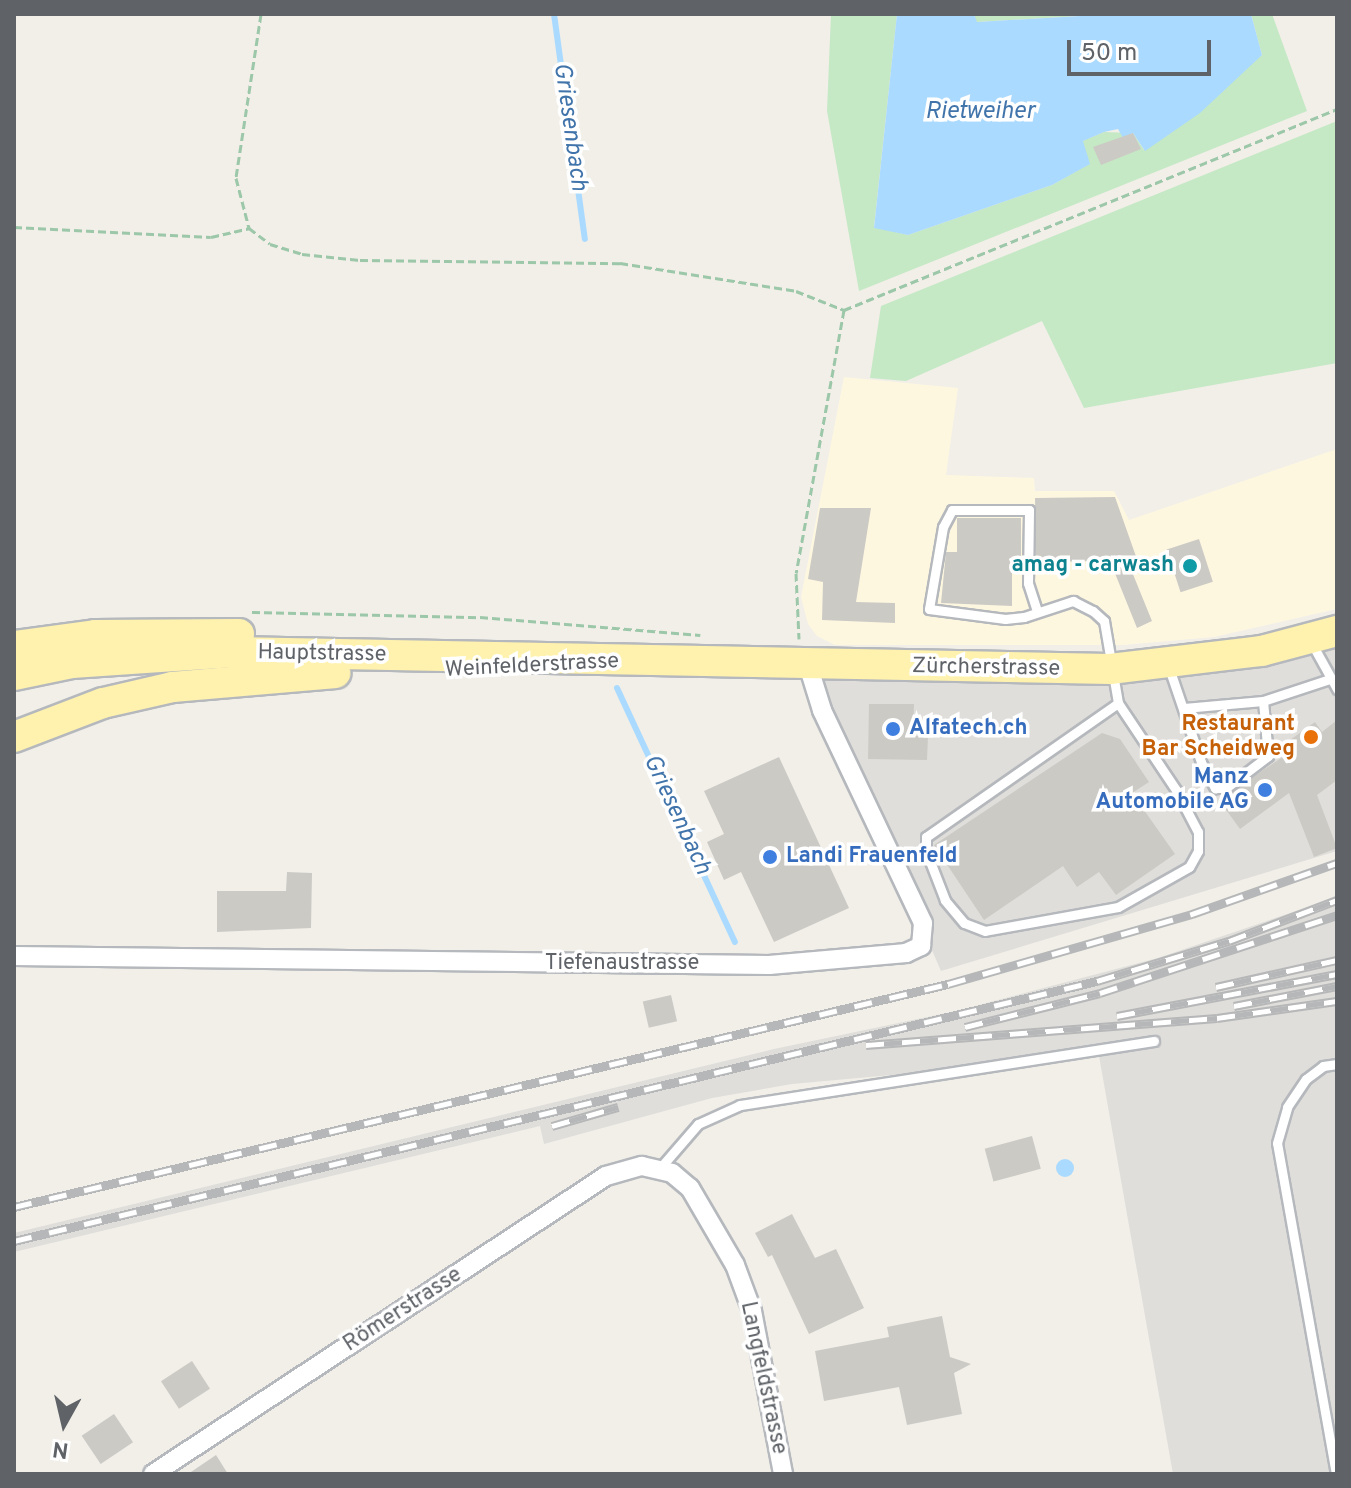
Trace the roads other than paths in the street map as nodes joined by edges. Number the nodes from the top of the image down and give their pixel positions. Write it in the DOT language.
graph roads {
  1 [pos="1037,611"];
  2 [pos="1323,635"];
  3 [pos="14,646"];
  4 [pos="631,660"];
  5 [pos="808,665"];
  6 [pos="1168,665"];
  7 [pos="1110,669"];
  8 [pos="14,675"];
  9 [pos="1330,679"];
  10 [pos="1337,689"];
  11 [pos="1263,701"];
  12 [pos="1118,703"];
  13 [pos="1184,708"];
  14 [pos="14,737"];
  15 [pos="14,956"];
  16 [pos="1154,1041"];
  17 [pos="1337,1064"];
  18 [pos="660,1168"];
  19 [pos="153,1474"];
  20 [pos="783,1474"];
  21 [pos="1336,1474"];
  1 -- 1 [label="lane"];
  1 -- 7 [label="lane"];
  2 -- 6 [label="main road, Zürcherstrasse"];
  2 -- 9 [label="lane"];
  3 -- 4 [label="main road, Weinfelderstrasse"];
  4 -- 5 [label="main road, Zürcherstrasse"];
  4 -- 8 [label="main road, Hauptstrasse"];
  4 -- 14 [label="main road, Weinfelderstrasse"];
  5 -- 7 [label="main road, Zürcherstrasse"];
  5 -- 15 [label="street, Tiefenaustrasse"];
  6 -- 7 [label="main road, Zürcherstrasse"];
  6 -- 13 [label="lane"];
  7 -- 12 [label="lane"];
  9 -- 10 [label="lane"];
  9 -- 11 [label="lane"];
  11 -- 13 [label="lane"];
  11 -- 13 [label="lane"];
  12 -- 12 [label="lane"];
  16 -- 18 [label="lane"];
  17 -- 21 [label="lane"];
  18 -- 19 [label="street, Römerstrasse"];
  18 -- 20 [label="street, Langfeldstrasse"];
}
